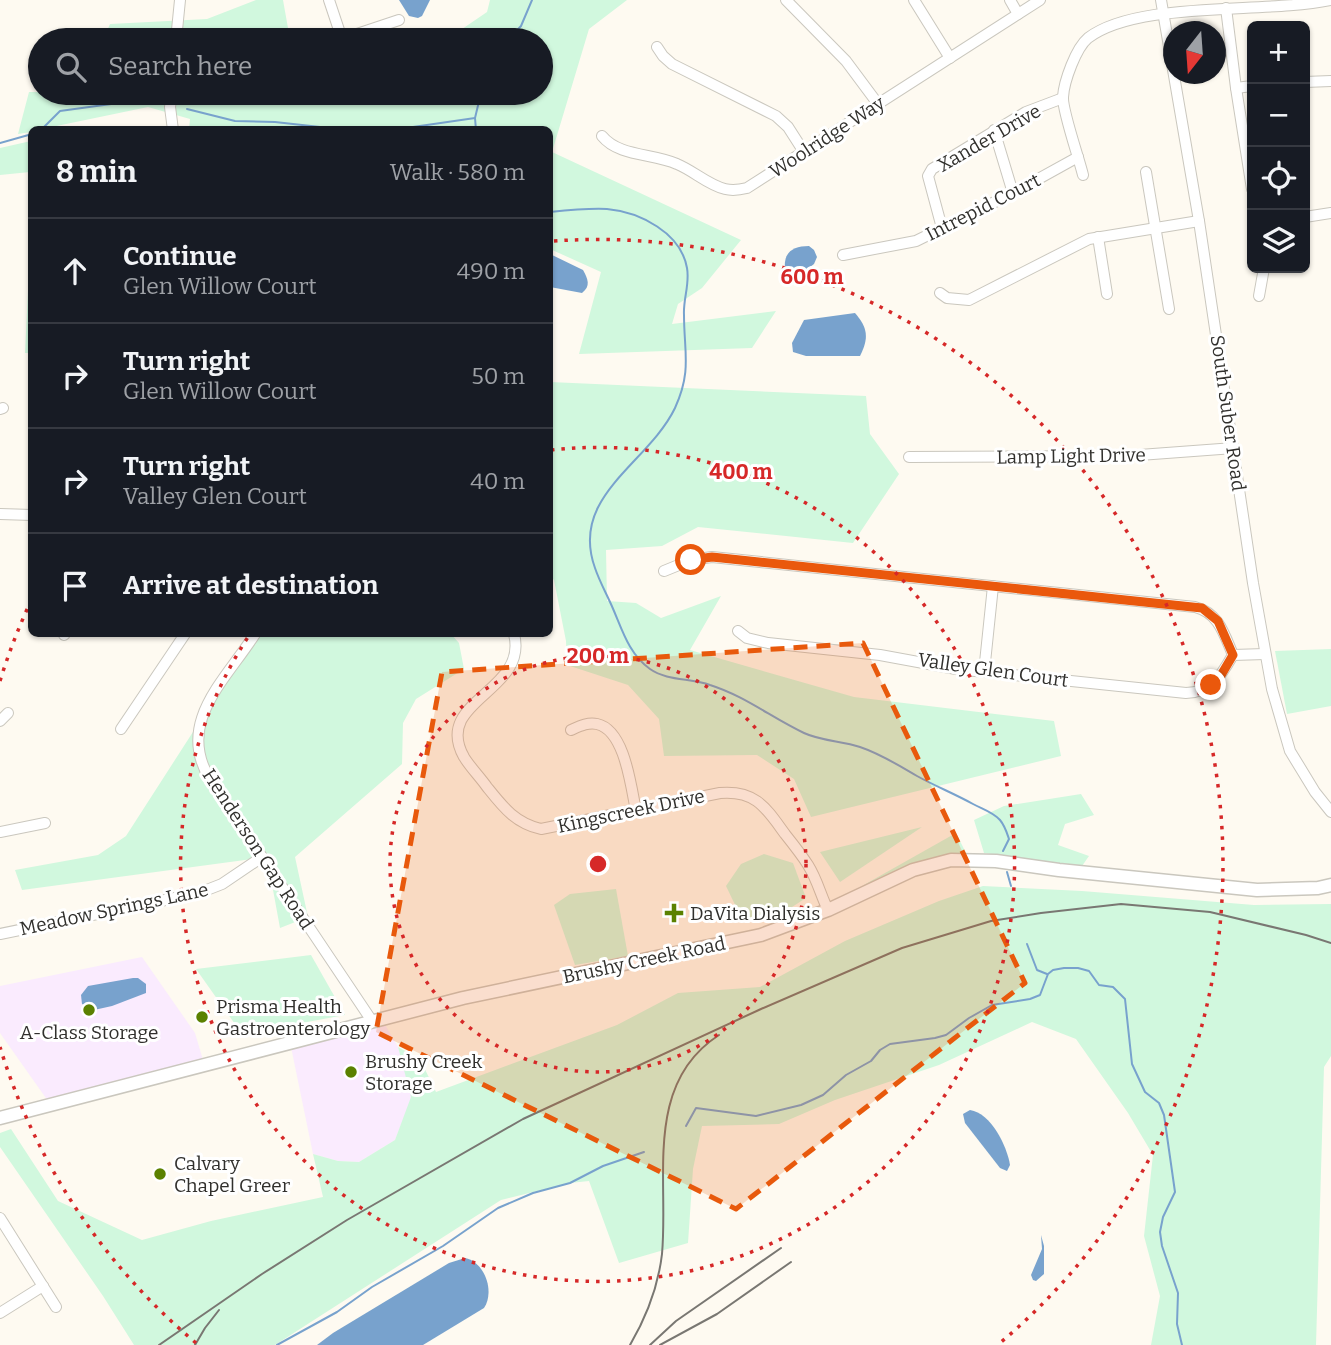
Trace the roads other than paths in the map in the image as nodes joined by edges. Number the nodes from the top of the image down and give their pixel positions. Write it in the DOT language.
graph roads {
  1 [pos="180,0"];
  2 [pos="329,0"];
  3 [pos="786,0"];
  4 [pos="914,0"];
  5 [pos="1010,0"];
  6 [pos="1040,0"];
  7 [pos="1330,0"];
  8 [pos="1279,3"];
  9 [pos="1162,6"];
  10 [pos="1226,8"];
  11 [pos="1018,15"];
  12 [pos="400,20"];
  13 [pos="177,28"];
  14 [pos="337,28"];
  15 [pos="376,28"];
  16 [pos="657,47"];
  17 [pos="950,58"];
  18 [pos="1331,80"];
  19 [pos="1310,82"];
  20 [pos="1247,87"];
  21 [pos="1236,88"];
  22 [pos="1063,98"];
  23 [pos="878,104"];
  24 [pos="170,105"];
  25 [pos="172,126"];
  26 [pos="994,130"];
  27 [pos="602,136"];
  28 [pos="804,152"];
  29 [pos="1078,156"];
  30 [pos="1247,157"];
  31 [pos="1146,172"];
  32 [pos="1083,175"];
  33 [pos="1013,193"];
  34 [pos="1331,214"];
  35 [pos="1310,216"];
  36 [pos="1199,221"];
  37 [pos="942,228"];
  38 [pos="1155,228"];
  39 [pos="1098,237"];
  40 [pos="844,255"];
  41 [pos="1263,273"];
  42 [pos="940,293"];
  43 [pos="1107,293"];
  44 [pos="1259,296"];
  45 [pos="1169,309"];
  46 [pos="1234,448"];
  47 [pos="908,457"];
  48 [pos="0,514"];
  49 [pos="28,515"];
  50 [pos="664,571"];
  51 [pos="993,586"];
  52 [pos="738,631"];
  53 [pos="183,637"];
  54 [pos="253,637"];
  55 [pos="515,637"];
  56 [pos="1265,654"];
  57 [pos="1233,655"];
  58 [pos="984,672"];
  59 [pos="8,713"];
  60 [pos="0,721"];
  61 [pos="121,729"];
  62 [pos="571,730"];
  63 [pos="636,811"];
  64 [pos="1331,812"];
  65 [pos="45,823"];
  66 [pos="0,832"];
  67 [pos="262,857"];
  68 [pos="1331,885"];
  69 [pos="828,910"];
  70 [pos="0,934"];
  71 [pos="372,1021"];
  72 [pos="0,1118"];
  73 [pos="0,1218"];
  74 [pos="43,1286"];
  75 [pos="56,1307"];
  76 [pos="0,1313"];
  1 -- 13 [label="street"];
  2 -- 14 [label="street"];
  3 -- 23 [label="street"];
  4 -- 17 [label="street"];
  5 -- 11 [label="street"];
  6 -- 11 [label="street, Woolridge Way"];
  7 -- 8 [label="street"];
  8 -- 10 [label="street"];
  9 -- 10 [label="street"];
  9 -- 22 [label="street"];
  9 -- 36 [label="street, South Suber Road"];
  10 -- 21 [label="street"];
  11 -- 17 [label="street, Woolridge Way"];
  12 -- 15 [label="street"];
  16 -- 28 [label="street"];
  17 -- 23 [label="street, Woolridge Way"];
  18 -- 19 [label="street"];
  20 -- 21 [label="street"];
  21 -- 30 [label="street"];
  22 -- 26 [label="street, Xander Drive"];
  22 -- 29 [label="street"];
  23 -- 28 [label="street, Woolridge Way"];
  24 -- 25 [label="street"];
  26 -- 33 [label="street"];
  26 -- 37 [label="street, Xander Drive"];
  27 -- 28 [label="street, Woolridge Way"];
  29 -- 32 [label="street"];
  29 -- 33 [label="street, Intrepid Court"];
  31 -- 38 [label="street"];
  33 -- 37 [label="street, Intrepid Court"];
  34 -- 35 [label="street"];
  36 -- 38 [label="street"];
  36 -- 46 [label="street, South Suber Road"];
  37 -- 40 [label="street, Intrepid Court"];
  38 -- 39 [label="street"];
  38 -- 45 [label="street"];
  39 -- 42 [label="street"];
  39 -- 43 [label="street"];
  41 -- 44 [label="street"];
  46 -- 47 [label="street, Lamp Light Drive"];
  46 -- 56 [label="street, South Suber Road"];
  48 -- 49 [label="street"];
  50 -- 51 [label="street"];
  51 -- 57 [label="street"];
  51 -- 58 [label="street"];
  52 -- 58 [label="street, Valley Glen Court"];
  53 -- 61 [label="street"];
  54 -- 67 [label="street, Henderson Gap Road"];
  55 -- 63 [label="street, Kingscreek Drive"];
  56 -- 57 [label="street"];
  56 -- 64 [label="street, South Suber Road"];
  57 -- 58 [label="street, Valley Glen Court"];
  59 -- 60 [label="street"];
  62 -- 63 [label="street"];
  63 -- 69 [label="street, Kingscreek Drive"];
  65 -- 66 [label="street"];
  67 -- 70 [label="street, Meadow Springs Lane"];
  67 -- 71 [label="street, Henderson Gap Road"];
  68 -- 69 [label="main road, Brushy Creek Road"];
  69 -- 71 [label="main road, Brushy Creek Road"];
  71 -- 72 [label="main road, Brushy Creek Road"];
  73 -- 74 [label="street"];
  74 -- 75 [label="street"];
  74 -- 76 [label="street"];
}
